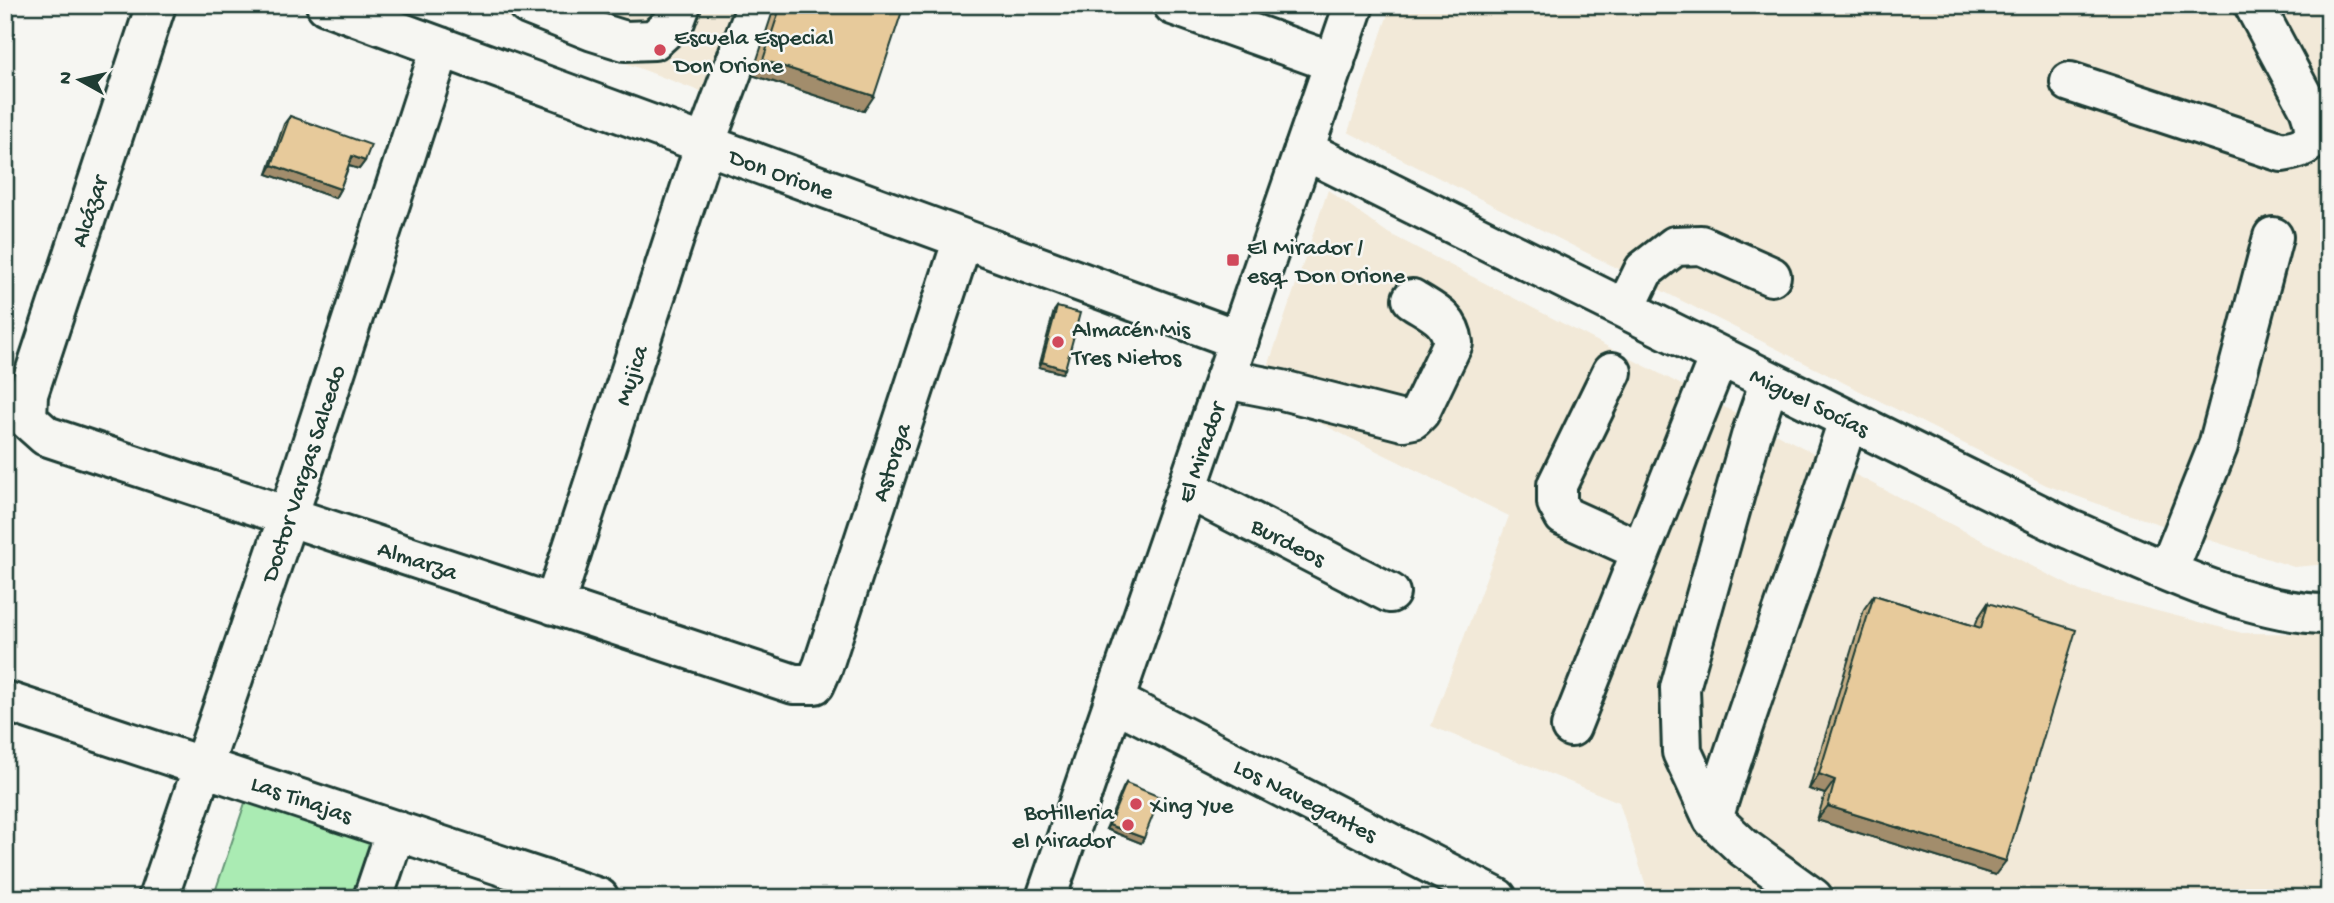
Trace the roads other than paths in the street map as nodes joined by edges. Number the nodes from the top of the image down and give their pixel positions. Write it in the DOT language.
graph roads {
  1 [pos="156,5"];
  2 [pos="326,5"];
  3 [pos="528,5"];
  4 [pos="681,5"];
  5 [pos="757,5"];
  6 [pos="1173,5"];
  7 [pos="1354,5"];
  8 [pos="2254,5"];
  9 [pos="1238,16"];
  10 [pos="440,47"];
  11 [pos="1335,63"];
  12 [pos="2070,82"];
  13 [pos="705,144"];
  14 [pos="1304,150"];
  15 [pos="2273,237"];
  16 [pos="963,239"];
  17 [pos="1771,276"];
  18 [pos="1412,299"];
  19 [pos="1625,309"];
  20 [pos="1238,340"];
  21 [pos="1719,356"];
  22 [pos="1612,372"];
  23 [pos="1225,379"];
  24 [pos="1770,380"];
  25 [pos="27,419"];
  26 [pos="1848,420"];
  27 [pos="1188,489"];
  28 [pos="288,517"];
  29 [pos="1642,551"];
  30 [pos="2168,571"];
  31 [pos="1390,593"];
  32 [pos="554,605"];
  33 [pos="2329,614"];
  34 [pos="815,684"];
  35 [pos="5,701"];
  36 [pos="1114,701"];
  37 [pos="1571,727"];
  38 [pos="204,765"];
  39 [pos="1713,819"];
  40 [pos="396,830"];
  41 [pos="158,898"];
  42 [pos="373,898"];
  43 [pos="599,898"];
  44 [pos="1046,898"];
  45 [pos="1497,898"];
  46 [pos="1813,898"];
  1 -- 25 [label="street, Alcázar"];
  2 -- 10 [label="street, Don Orione"];
  3 -- 4 [label="street"];
  5 -- 13 [label="street, Mujica"];
  6 -- 9 [label="street"];
  7 -- 11 [label="street, El Mirador"];
  8 -- 12 [label="street"];
  9 -- 11 [label="street"];
  10 -- 13 [label="street, Don Orione"];
  10 -- 28 [label="street, Doctor Vargas Salcedo"];
  11 -- 14 [label="street, El Mirador"];
  13 -- 16 [label="street, Don Orione"];
  13 -- 32 [label="street, Mujica"];
  14 -- 19 [label="street, Miguel Socías"];
  14 -- 20 [label="street, El Mirador"];
  15 -- 30 [label="street"];
  16 -- 20 [label="street, Don Orione"];
  16 -- 34 [label="street, Astorga"];
  17 -- 19 [label="street"];
  18 -- 23 [label="street"];
  19 -- 21 [label="street, Miguel Socías"];
  20 -- 23 [label="street, El Mirador"];
  21 -- 24 [label="street, Miguel Socías"];
  21 -- 29 [label="street"];
  22 -- 29 [label="street"];
  23 -- 27 [label="street, El Mirador"];
  24 -- 26 [label="street, Miguel Socías"];
  24 -- 39 [label="street"];
  25 -- 28 [label="street, Almarza"];
  26 -- 30 [label="street, Miguel Socías"];
  26 -- 39 [label="street"];
  27 -- 31 [label="street, Burdeos"];
  27 -- 36 [label="street, El Mirador"];
  28 -- 32 [label="street, Almarza"];
  28 -- 38 [label="street, Doctor Vargas Salcedo"];
  29 -- 37 [label="street"];
  30 -- 33 [label="street, Miguel Socías"];
  32 -- 34 [label="street, Almarza"];
  35 -- 38 [label="street, Las Tinajas"];
  36 -- 44 [label="street, El Mirador"];
  36 -- 45 [label="street, Los Navegantes"];
  38 -- 40 [label="street, Las Tinajas"];
  38 -- 41 [label="street, Doctor Vargas Salcedo"];
  39 -- 46 [label="street"];
  40 -- 42 [label="street"];
  40 -- 43 [label="street, Las Tinajas"];
}
